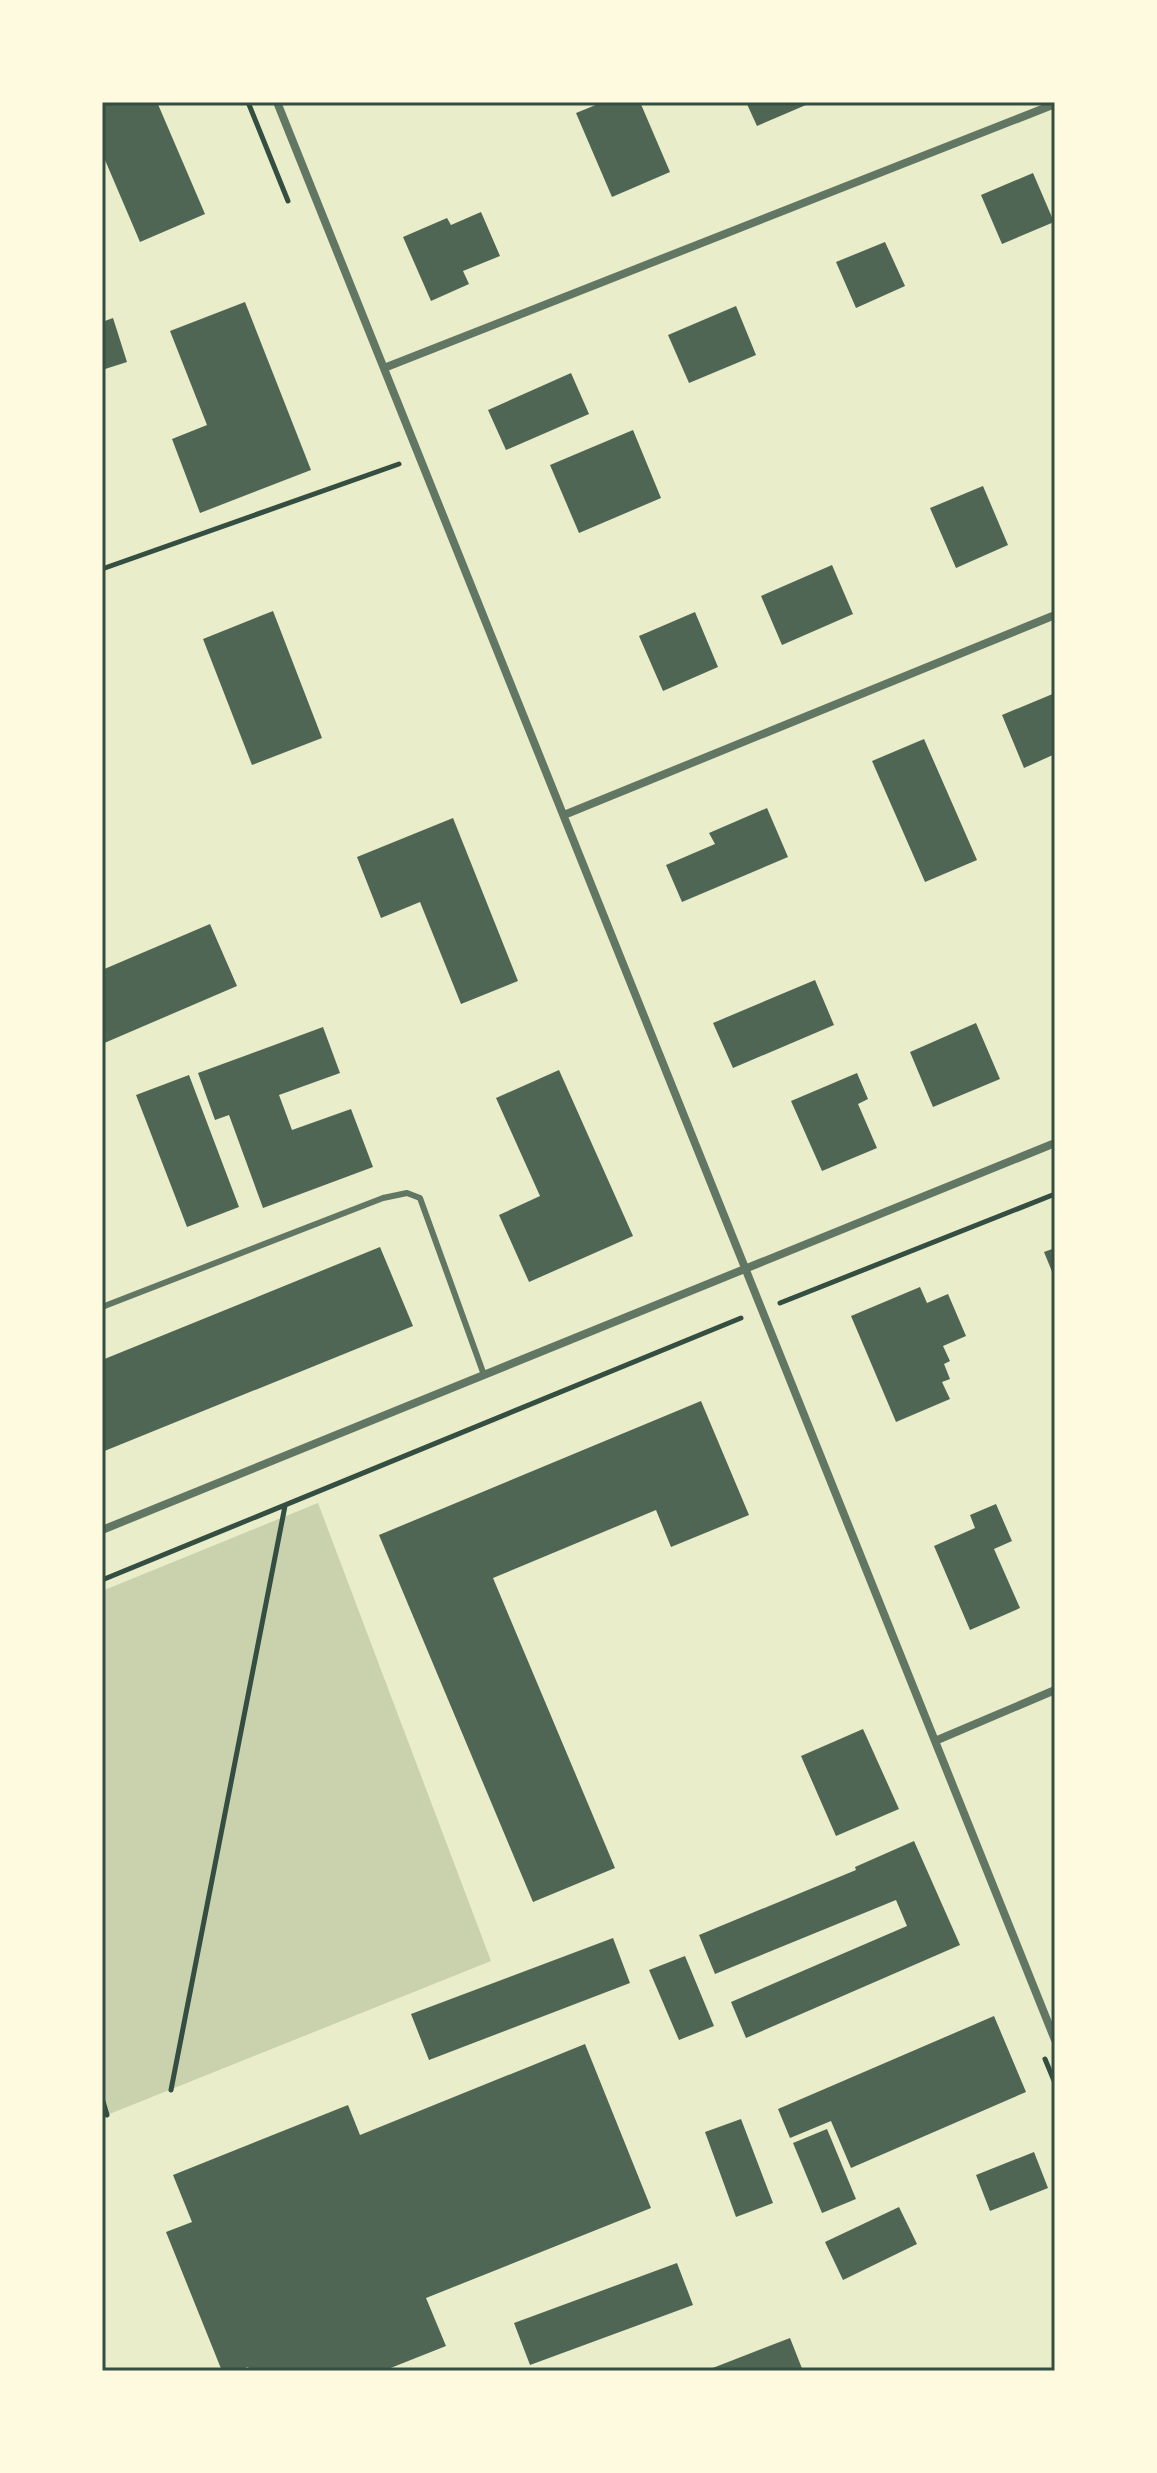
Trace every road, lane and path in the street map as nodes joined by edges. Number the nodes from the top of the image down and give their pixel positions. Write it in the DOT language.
graph roads {
  1 [pos="277,102"];
  2 [pos="1055,104"];
  3 [pos="384,368"];
  4 [pos="421,459"];
  5 [pos="102,569"];
  6 [pos="1055,615"];
  7 [pos="564,815"];
  8 [pos="1055,1143"];
  9 [pos="1055,1194"];
  10 [pos="746,1269"];
  11 [pos="772,1306"];
  12 [pos="102,1307"];
  13 [pos="743,1318"];
  14 [pos="484,1375"];
  15 [pos="285,1505"];
  16 [pos="102,1530"];
  17 [pos="102,1580"];
  18 [pos="1055,1690"];
  19 [pos="935,1741"];
  20 [pos="1055,2040"];
  21 [pos="171,2090"];
  22 [pos="102,2098"];
  23 [pos="107,2115"];
  1 -- 3 [label="street"];
  2 -- 3 [label="street"];
  3 -- 4 [label="street"];
  4 -- 5 [label="path"];
  4 -- 7 [label="street"];
  6 -- 7 [label="street"];
  7 -- 10 [label="street"];
  8 -- 10 [label="street"];
  9 -- 11 [label="path"];
  10 -- 14 [label="street"];
  10 -- 19 [label="street"];
  12 -- 14 [label="lane"];
  13 -- 15 [label="path"];
  14 -- 16 [label="street"];
  15 -- 17 [label="path"];
  15 -- 21 [label="path"];
  18 -- 19 [label="street"];
  19 -- 20 [label="street"];
  22 -- 23 [label="path"];
}
